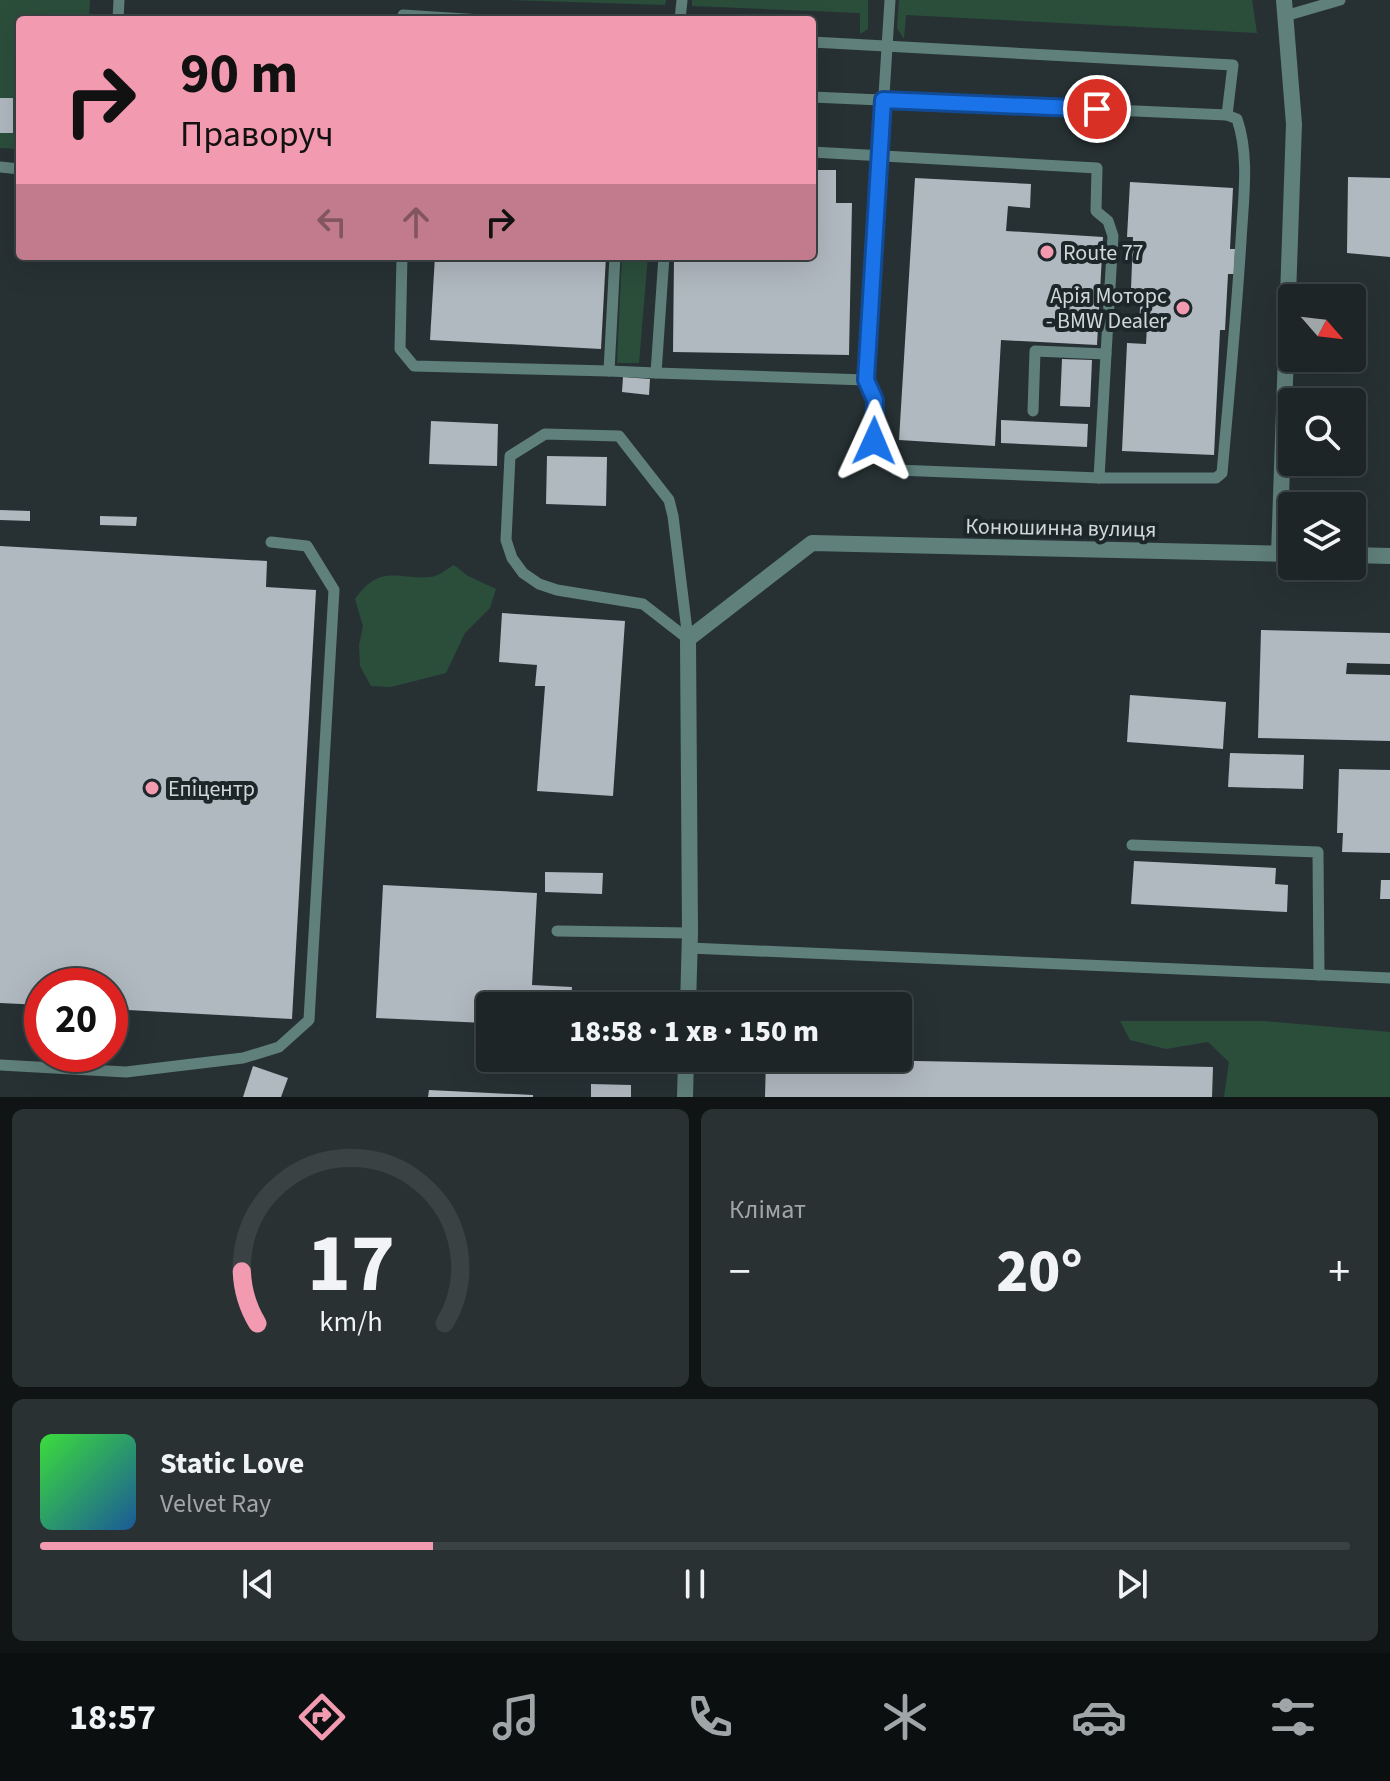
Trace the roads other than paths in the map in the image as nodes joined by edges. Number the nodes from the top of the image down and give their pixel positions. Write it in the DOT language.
graph roads {
  1 [pos="890,0"];
  2 [pos="1340,0"];
  3 [pos="1322,3"];
  4 [pos="1285,8"];
  5 [pos="816,42"];
  6 [pos="886,47"];
  7 [pos="816,97"];
  8 [pos="883,100"];
  9 [pos="1227,115"];
  10 [pos="816,152"];
  11 [pos="880,155"];
  12 [pos="402,260"];
  13 [pos="615,260"];
  14 [pos="664,260"];
  15 [pos="1106,354"];
  16 [pos="609,371"];
  17 [pos="656,373"];
  18 [pos="866,380"];
  19 [pos="1033,411"];
  20 [pos="1099,478"];
  21 [pos="1287,492"];
  22 [pos="271,542"];
  23 [pos="1278,554"];
  24 [pos="1366,555"];
  25 [pos="1390,556"];
  26 [pos="688,639"];
  27 [pos="1132,845"];
  28 [pos="557,931"];
  29 [pos="690,941"];
  30 [pos="1319,975"];
  31 [pos="1390,978"];
  32 [pos="688,992"];
  33 [pos="0,1065"];
  34 [pos="686,1072"];
  35 [pos="685,1097"];
  1 -- 6 [label="lane"];
  2 -- 3 [label="lane"];
  3 -- 4 [label="lane"];
  4 -- 21 [label="street, Конюшинна вулиця"];
  5 -- 6 [label="lane"];
  6 -- 8 [label="lane"];
  6 -- 9 [label="lane"];
  7 -- 8 [label="lane"];
  8 -- 9 [label="lane"];
  8 -- 11 [label="lane"];
  9 -- 20 [label="lane"];
  10 -- 11 [label="lane"];
  11 -- 15 [label="lane"];
  11 -- 18 [label="lane"];
  12 -- 16 [label="lane"];
  13 -- 16 [label="lane"];
  14 -- 17 [label="lane"];
  15 -- 19 [label="lane"];
  15 -- 20 [label="lane"];
  16 -- 17 [label="lane"];
  17 -- 18 [label="lane"];
  18 -- 20 [label="lane"];
  22 -- 33 [label="lane"];
  23 -- 26 [label="street, Конюшинна вулиця"];
  24 -- 25 [label="street"];
  26 -- 26 [label="lane"];
  26 -- 29 [label="street"];
  27 -- 30 [label="lane"];
  28 -- 29 [label="lane"];
  29 -- 30 [label="lane"];
  29 -- 32 [label="street"];
  30 -- 31 [label="lane"];
  34 -- 35 [label="street"];
}
